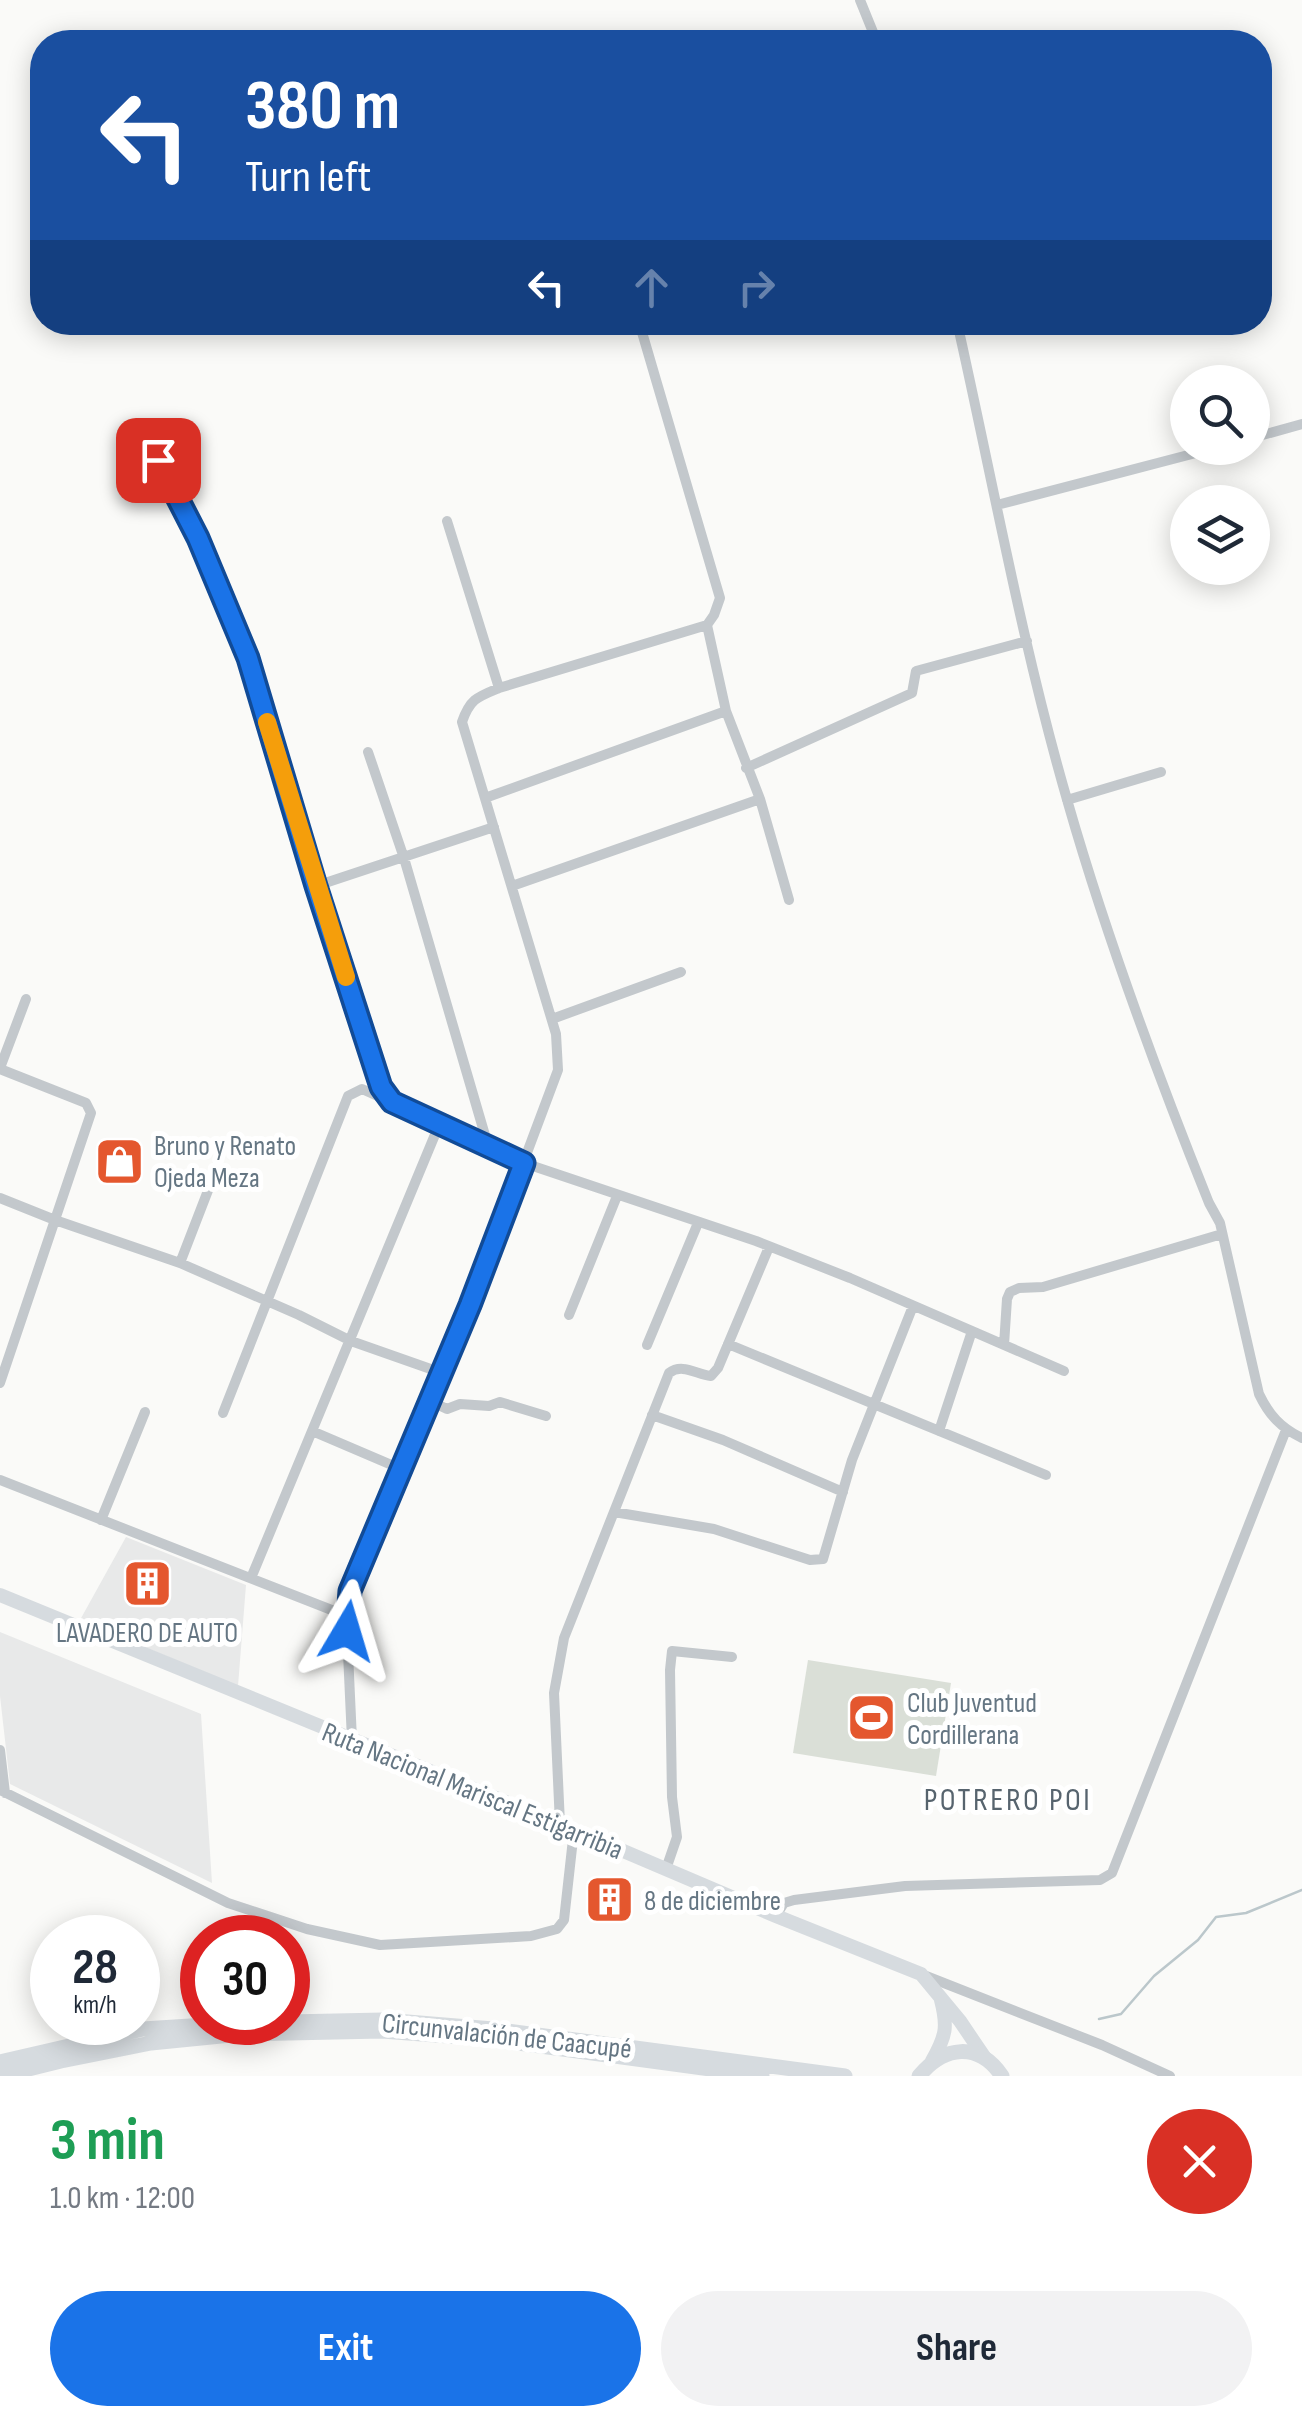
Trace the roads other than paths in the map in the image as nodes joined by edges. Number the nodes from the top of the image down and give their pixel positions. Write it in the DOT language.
graph roads {
  1 [pos="860,0"];
  2 [pos="872,30"];
  3 [pos="643,335"];
  4 [pos="960,335"];
  5 [pos="1302,424"];
  6 [pos="1270,433"];
  7 [pos="150,441"];
  8 [pos="1170,460"];
  9 [pos="997,505"];
  10 [pos="447,521"];
  11 [pos="706,626"];
  12 [pos="1027,640"];
  13 [pos="499,688"];
  14 [pos="726,711"];
  15 [pos="368,752"];
  16 [pos="746,768"];
  17 [pos="1161,772"];
  18 [pos="485,798"];
  19 [pos="760,798"];
  20 [pos="1067,800"];
  21 [pos="494,827"];
  22 [pos="404,858"];
  23 [pos="316,886"];
  24 [pos="512,886"];
  25 [pos="789,900"];
  26 [pos="681,972"];
  27 [pos="26,999"];
  28 [pos="552,1019"];
  29 [pos="0,1068"];
  30 [pos="392,1102"];
  31 [pos="439,1125"];
  32 [pos="489,1149"];
  33 [pos="524,1163"];
  34 [pos="214,1175"];
  35 [pos="617,1196"];
  36 [pos="0,1198"];
  37 [pos="55,1220"];
  38 [pos="698,1223"];
  39 [pos="1222,1234"];
  40 [pos="769,1247"];
  41 [pos="180,1263"];
  42 [pos="268,1300"];
  43 [pos="913,1306"];
  44 [pos="569,1315"];
  45 [pos="972,1331"];
  46 [pos="350,1341"];
  47 [pos="728,1344"];
  48 [pos="647,1345"];
  49 [pos="1004,1345"];
  50 [pos="442,1372"];
  51 [pos="1064,1372"];
  52 [pos="0,1383"];
  53 [pos="430,1401"];
  54 [pos="874,1404"];
  55 [pos="145,1412"];
  56 [pos="224,1413"];
  57 [pos="652,1415"];
  58 [pos="546,1416"];
  59 [pos="1286,1430"];
  60 [pos="939,1431"];
  61 [pos="312,1432"];
  62 [pos="1302,1438"];
  63 [pos="402,1468"];
  64 [pos="1046,1475"];
  65 [pos="0,1480"];
  66 [pos="843,1492"];
  67 [pos="614,1512"];
  68 [pos="100,1520"];
  69 [pos="251,1578"];
  70 [pos="0,1595"];
  71 [pos="347,1616"];
  72 [pos="732,1658"];
  73 [pos="352,1740"];
  74 [pos="0,1750"];
  75 [pos="3,1791"];
  76 [pos="567,1828"];
  77 [pos="666,1869"];
  78 [pos="776,1916"];
  79 [pos="922,1974"];
  80 [pos="940,1994"];
  81 [pos="310,2022"];
  82 [pos="180,2027"];
  83 [pos="985,2058"];
  84 [pos="932,2061"];
  85 [pos="0,2062"];
  86 [pos="0,2076"];
  87 [pos="762,2076"];
  88 [pos="845,2076"];
  89 [pos="919,2076"];
  90 [pos="1002,2076"];
  91 [pos="1170,2076"];
  1 -- 2 [label="street"];
  3 -- 11 [label="street"];
  4 -- 9 [label="street"];
  5 -- 6 [label="street"];
  7 -- 23 [label="street"];
  8 -- 9 [label="street"];
  9 -- 12 [label="street"];
  10 -- 13 [label="street"];
  11 -- 13 [label="street"];
  11 -- 14 [label="street"];
  12 -- 16 [label="street"];
  12 -- 20 [label="street"];
  13 -- 18 [label="street"];
  14 -- 16 [label="street"];
  14 -- 18 [label="street"];
  15 -- 22 [label="street"];
  16 -- 19 [label="street"];
  17 -- 20 [label="street"];
  18 -- 21 [label="street"];
  19 -- 24 [label="street"];
  19 -- 25 [label="street"];
  20 -- 39 [label="street"];
  21 -- 22 [label="street"];
  21 -- 24 [label="street"];
  22 -- 23 [label="street"];
  22 -- 32 [label="street"];
  23 -- 30 [label="street"];
  24 -- 28 [label="street"];
  26 -- 28 [label="street"];
  27 -- 29 [label="street"];
  28 -- 33 [label="street"];
  29 -- 37 [label="street"];
  30 -- 31 [label="street"];
  30 -- 42 [label="street"];
  31 -- 32 [label="street"];
  31 -- 46 [label="street"];
  32 -- 33 [label="street"];
  33 -- 35 [label="street"];
  33 -- 50 [label="street"];
  34 -- 41 [label="street"];
  35 -- 38 [label="street"];
  35 -- 44 [label="street"];
  36 -- 37 [label="street"];
  37 -- 41 [label="street"];
  37 -- 52 [label="street"];
  38 -- 40 [label="street"];
  38 -- 48 [label="street"];
  39 -- 49 [label="street"];
  39 -- 59 [label="street"];
  40 -- 43 [label="street"];
  40 -- 47 [label="street"];
  41 -- 42 [label="street"];
  42 -- 46 [label="street"];
  42 -- 56 [label="street"];
  43 -- 45 [label="street"];
  43 -- 54 [label="street"];
  45 -- 49 [label="street"];
  45 -- 60 [label="street"];
  46 -- 50 [label="street"];
  46 -- 61 [label="street"];
  47 -- 54 [label="street"];
  47 -- 57 [label="street"];
  49 -- 51 [label="street"];
  50 -- 53 [label="street"];
  53 -- 58 [label="street"];
  53 -- 63 [label="street"];
  54 -- 60 [label="street"];
  54 -- 66 [label="street"];
  55 -- 68 [label="street"];
  57 -- 66 [label="street"];
  57 -- 67 [label="street"];
  59 -- 62 [label="street"];
  59 -- 78 [label="street"];
  60 -- 64 [label="street"];
  61 -- 63 [label="street"];
  61 -- 69 [label="street"];
  63 -- 71 [label="street"];
  65 -- 68 [label="street"];
  66 -- 67 [label="street"];
  67 -- 76 [label="street"];
  68 -- 69 [label="street"];
  69 -- 71 [label="street"];
  70 -- 73 [label="main road, Ruta Nacional Mariscal Estigarribia"];
  71 -- 73 [label="street"];
  72 -- 77 [label="street"];
  73 -- 76 [label="main road, Ruta Nacional Mariscal Estigarribia"];
  74 -- 75 [label="street"];
  75 -- 76 [label="street"];
  76 -- 77 [label="main road, Ruta Nacional Mariscal Estigarribia"];
  77 -- 78 [label="main road, Ruta Nacional Mariscal Estigarribia"];
  78 -- 79 [label="main road, Ruta Nacional Mariscal Estigarribia"];
  79 -- 80 [label="main road, Ruta Nacional Mariscal Estigarribia"];
  79 -- 91 [label="street"];
  80 -- 83 [label="main road, Ruta Nacional Mariscal Estigarribia"];
  80 -- 84 [label="main road"];
  81 -- 88 [label="highway, Circunvalación de Caacupé"];
  82 -- 85 [label="highway"];
  83 -- 84 [label="highway"];
  83 -- 90 [label="highway"];
  84 -- 89 [label="highway"];
  86 -- 87 [label="highway, Circunvalación de Caacupé"];
}
